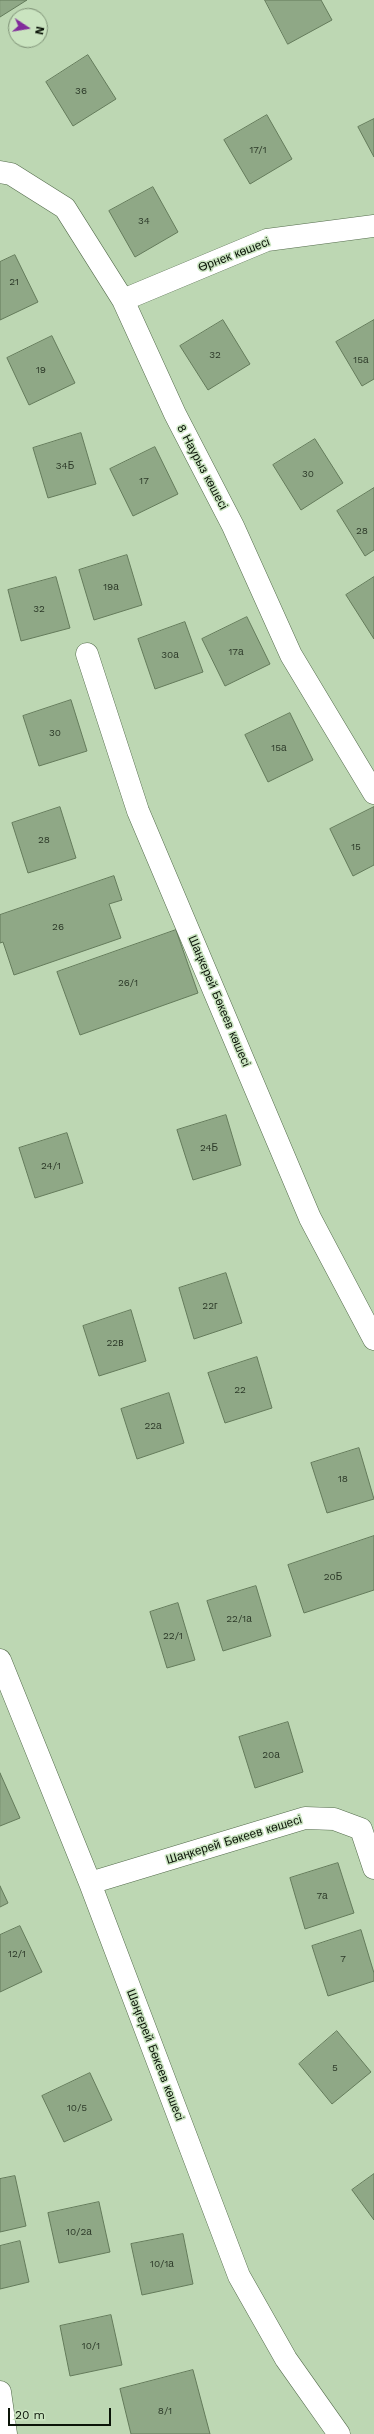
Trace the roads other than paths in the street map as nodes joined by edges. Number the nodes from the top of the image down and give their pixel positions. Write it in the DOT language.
graph roads {
  1 [pos="0,172"];
  2 [pos="374,226"];
  3 [pos="123,300"];
  4 [pos="87,654"];
  5 [pos="374,793"];
  6 [pos="374,1339"];
  7 [pos="0,1660"];
  8 [pos="374,1868"];
  9 [pos="90,1883"];
  10 [pos="0,2392"];
  11 [pos="6,2434"];
  12 [pos="339,2434"];
  1 -- 3 [label="street, 8 Наурыз көшесі"];
  2 -- 3 [label="street, Өрнек көшесі"];
  3 -- 5 [label="street, 8 Наурыз көшесі"];
  4 -- 6 [label="street, Шаңкерей Бөкеев көшесі"];
  7 -- 9 [label="street, Шәңгерей Бөкеев көшесі"];
  8 -- 9 [label="street, Шаңкерей Бөкеев көшесі"];
  9 -- 12 [label="street, Шәңгерей Бөкеев көшесі"];
  10 -- 11 [label="street"];
}
